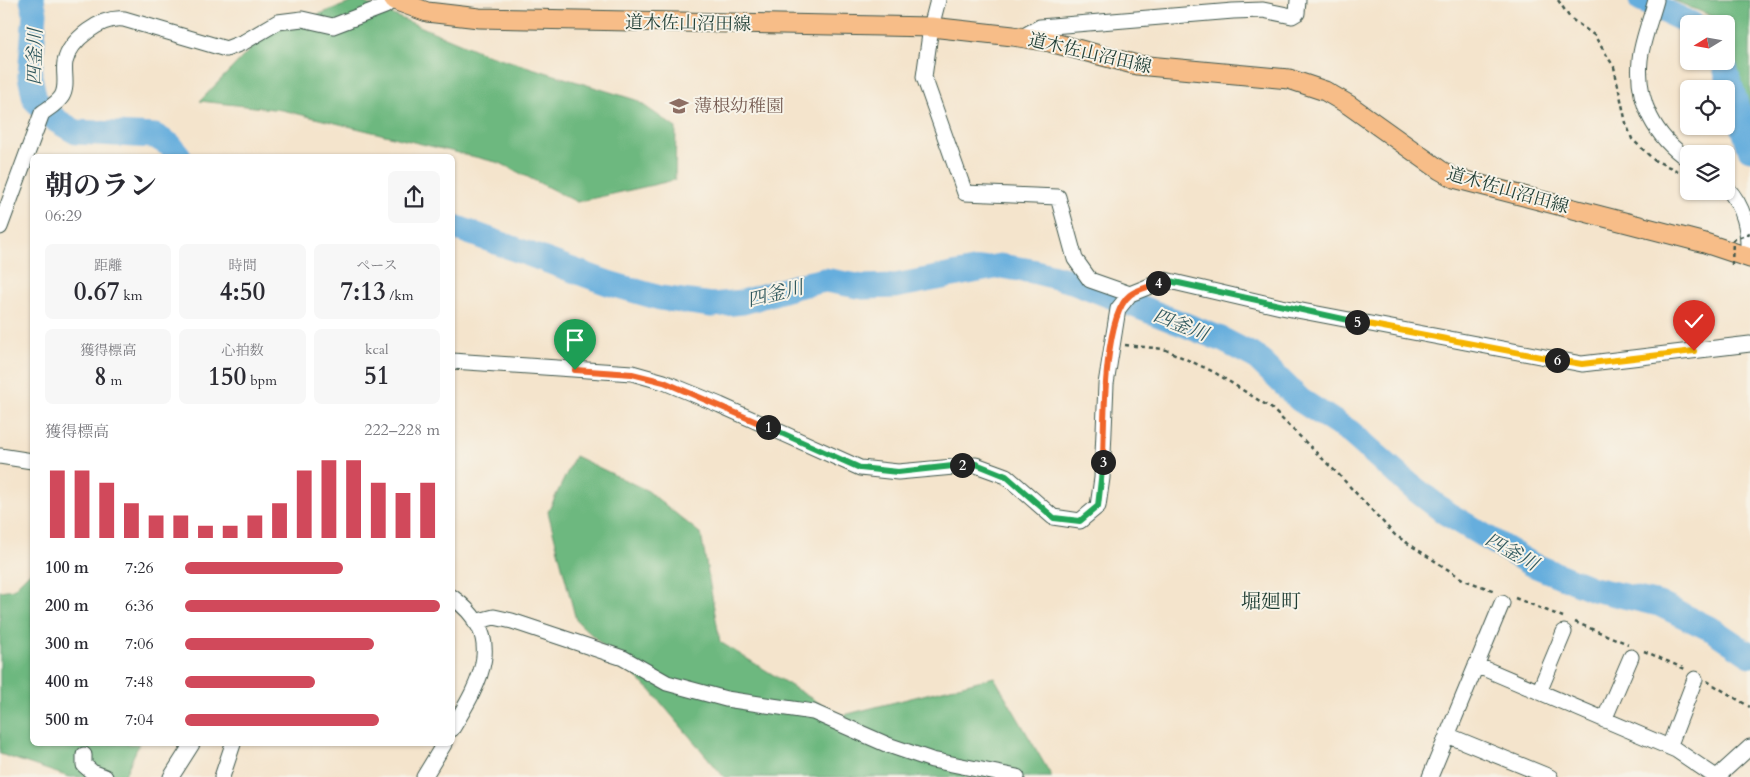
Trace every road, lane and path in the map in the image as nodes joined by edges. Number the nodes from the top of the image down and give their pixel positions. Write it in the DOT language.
graph roads {
  1 [pos="393,0"];
  2 [pos="938,0"];
  3 [pos="1298,0"];
  4 [pos="1558,0"];
  5 [pos="1656,0"];
  6 [pos="931,28"];
  7 [pos="1022,37"];
  8 [pos="1680,159"];
  9 [pos="1680,165"];
  10 [pos="1735,198"];
  11 [pos="0,226"];
  12 [pos="1750,233"];
  13 [pos="1749,257"];
  14 [pos="1732,265"];
  15 [pos="1130,294"];
  16 [pos="1111,344"];
  17 [pos="1750,344"];
  18 [pos="455,361"];
  19 [pos="0,456"];
  20 [pos="30,461"];
  21 [pos="1503,597"];
  22 [pos="455,599"];
  23 [pos="475,622"];
  24 [pos="1568,624"];
  25 [pos="1636,651"];
  26 [pos="1476,665"];
  27 [pos="1694,675"];
  28 [pos="1539,692"];
  29 [pos="1750,707"];
  30 [pos="1604,720"];
  31 [pos="455,724"];
  32 [pos="1447,735"];
  33 [pos="191,746"];
  34 [pos="232,746"];
  35 [pos="443,746"];
  36 [pos="1669,747"];
  37 [pos="1750,747"];
  38 [pos="84,755"];
  39 [pos="105,777"];
  40 [pos="172,777"];
  41 [pos="222,777"];
  42 [pos="424,777"];
  43 [pos="1017,777"];
  44 [pos="1430,777"];
  45 [pos="1550,777"];
  46 [pos="1716,777"];
  1 -- 6 [label="main road, 道木佐山沼田線"];
  1 -- 11 [label="street"];
  2 -- 6 [label="street"];
  3 -- 7 [label="street"];
  4 -- 9 [label="path"];
  5 -- 8 [label="street"];
  6 -- 7 [label="main road, 道木佐山沼田線"];
  6 -- 15 [label="street"];
  7 -- 13 [label="main road, 道木佐山沼田線"];
  10 -- 13 [label="street"];
  12 -- 14 [label="path, bridge"];
  15 -- 16 [label="street"];
  15 -- 17 [label="street"];
  16 -- 18 [label="street"];
  16 -- 21 [label="path"];
  19 -- 20 [label="street"];
  21 -- 24 [label="path"];
  21 -- 26 [label="street"];
  22 -- 23 [label="street"];
  23 -- 31 [label="street"];
  23 -- 43 [label="street"];
  24 -- 25 [label="path"];
  24 -- 28 [label="street"];
  25 -- 27 [label="path"];
  25 -- 30 [label="street"];
  26 -- 28 [label="street"];
  26 -- 32 [label="street"];
  27 -- 29 [label="path"];
  27 -- 36 [label="street"];
  28 -- 30 [label="street"];
  30 -- 36 [label="street"];
  32 -- 44 [label="street"];
  32 -- 45 [label="street"];
  33 -- 40 [label="street"];
  34 -- 41 [label="street"];
  35 -- 42 [label="street"];
  36 -- 46 [label="street"];
  37 -- 46 [label="street"];
  38 -- 39 [label="street"];
}
